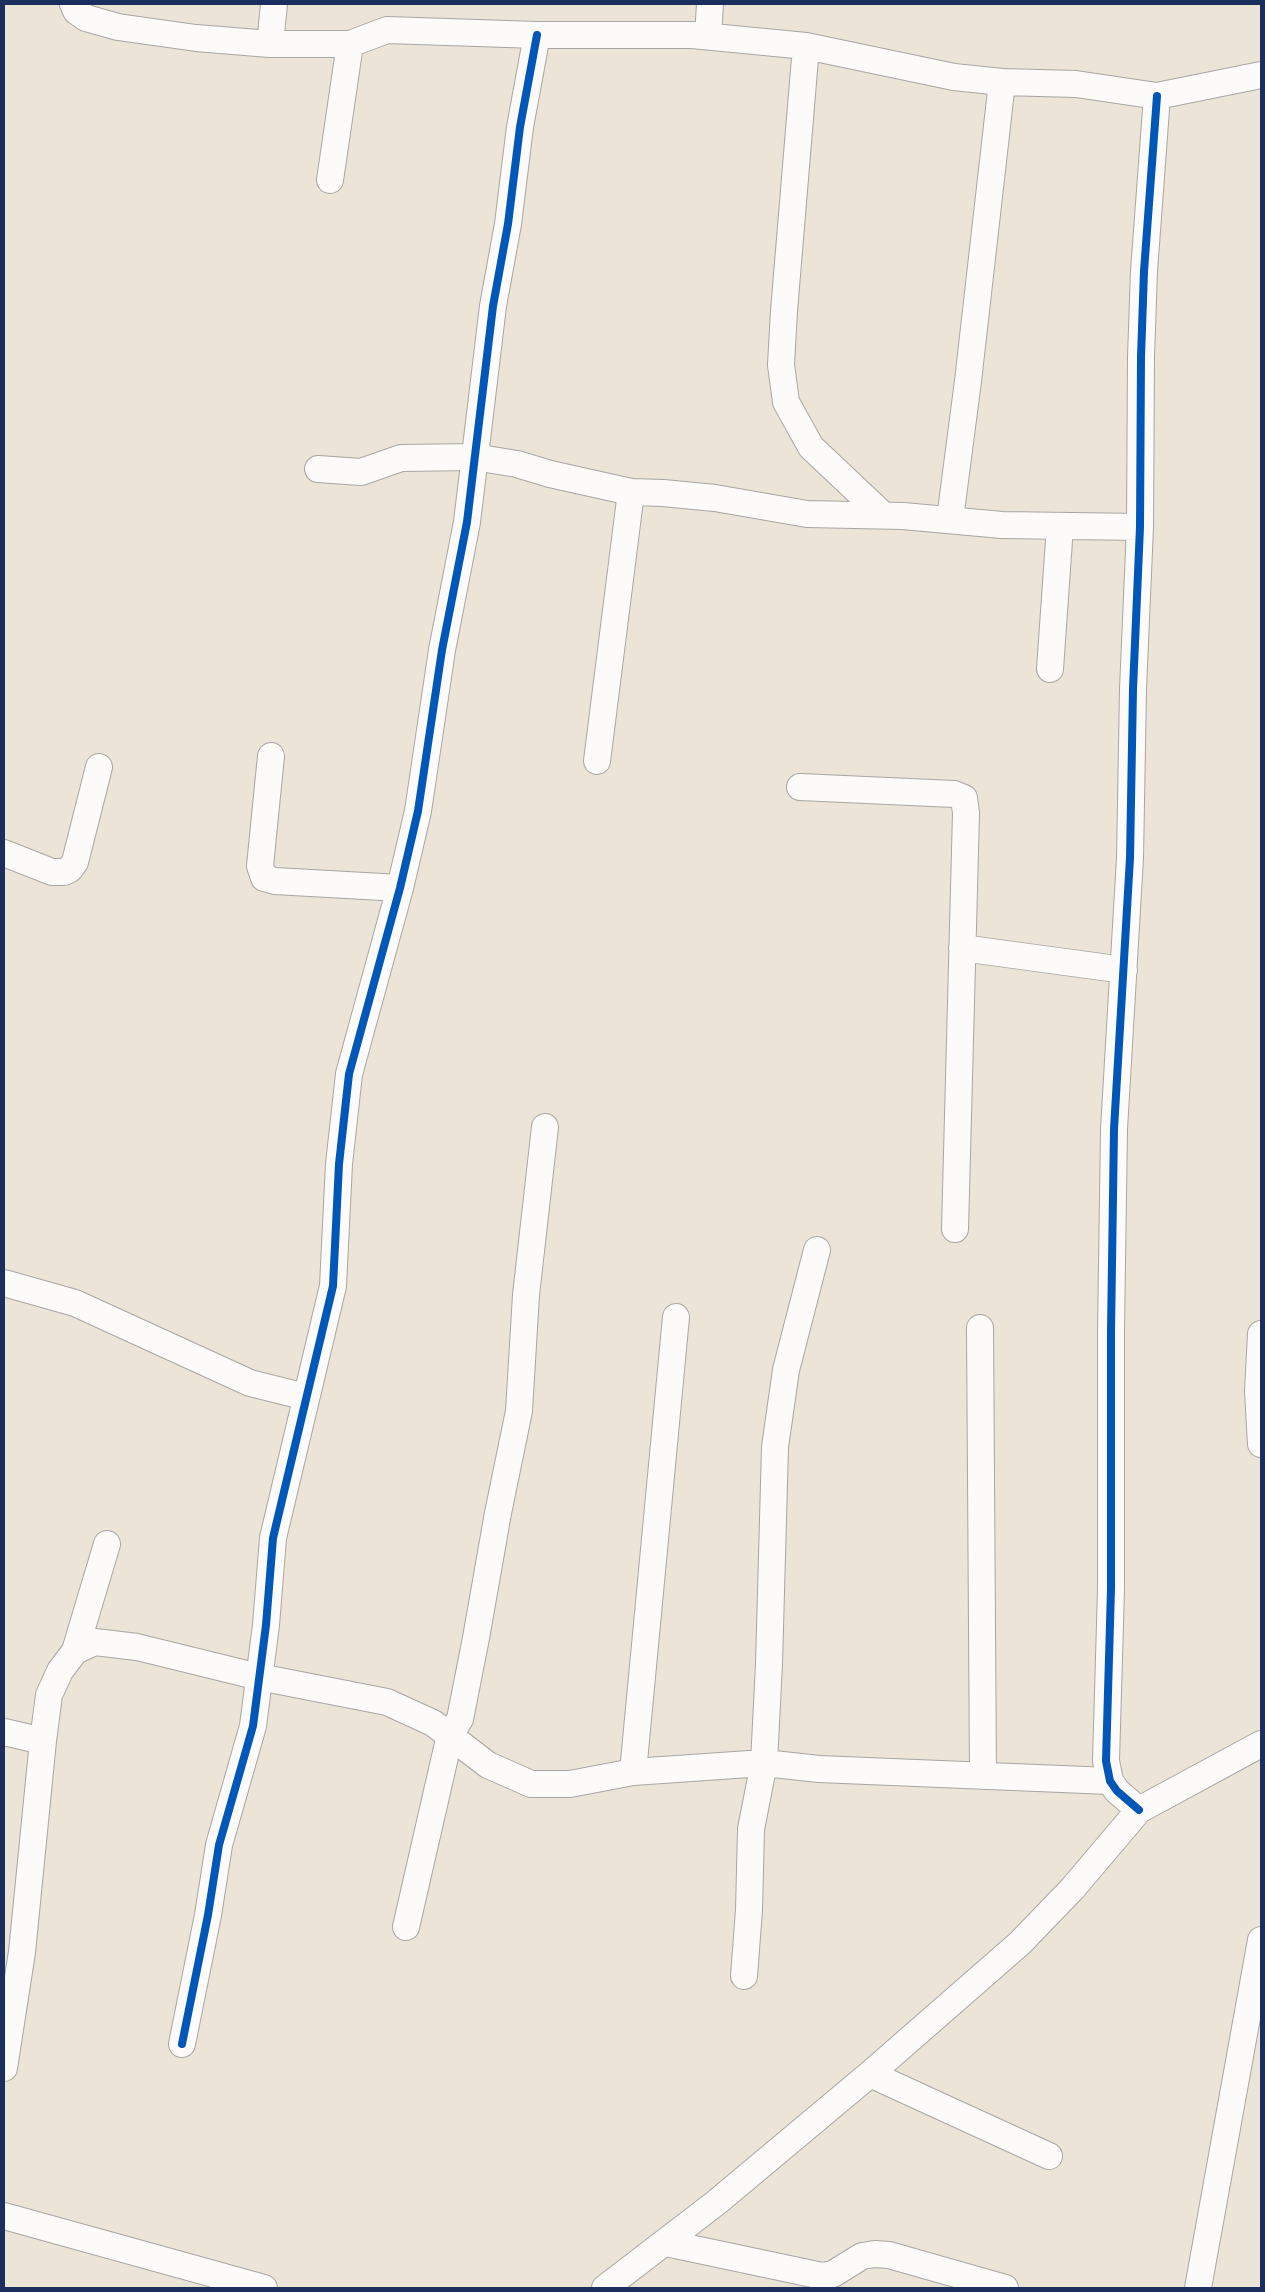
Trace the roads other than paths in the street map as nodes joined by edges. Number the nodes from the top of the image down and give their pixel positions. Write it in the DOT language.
graph roads {
  1 [pos="73,4"];
  2 [pos="274,4"];
  3 [pos="710,4"];
  4 [pos="537,35"];
  5 [pos="708,36"];
  6 [pos="270,44"];
  7 [pos="350,44"];
  8 [pos="806,46"];
  9 [pos="1261,75"];
  10 [pos="1002,82"];
  11 [pos="1157,96"];
  12 [pos="330,180"];
  13 [pos="474,457"];
  14 [pos="318,469"];
  15 [pos="631,492"];
  16 [pos="883,515"];
  17 [pos="950,520"];
  18 [pos="1060,526"];
  19 [pos="1140,527"];
  20 [pos="1050,669"];
  21 [pos="271,756"];
  22 [pos="597,761"];
  23 [pos="99,767"];
  24 [pos="800,787"];
  25 [pos="4,853"];
  26 [pos="400,888"];
  27 [pos="962,948"];
  28 [pos="1124,970"];
  29 [pos="546,1126"];
  30 [pos="955,1229"];
  31 [pos="817,1250"];
  32 [pos="4,1283"];
  33 [pos="676,1317"];
  34 [pos="980,1328"];
  35 [pos="1261,1334"];
  36 [pos="306,1397"];
  37 [pos="1261,1444"];
  38 [pos="107,1544"];
  39 [pos="76,1652"];
  40 [pos="259,1677"];
  41 [pos="4,1732"];
  42 [pos="450,1735"];
  43 [pos="43,1741"];
  44 [pos="1261,1744"];
  45 [pos="764,1762"];
  46 [pos="633,1772"];
  47 [pos="983,1776"];
  48 [pos="1110,1781"];
  49 [pos="1139,1810"];
  50 [pos="406,1927"];
  51 [pos="1261,1940"];
  52 [pos="744,1976"];
  53 [pos="182,2044"];
  54 [pos="4,2068"];
  55 [pos="870,2074"];
  56 [pos="1050,2156"];
  57 [pos="4,2216"];
  58 [pos="666,2243"];
  59 [pos="264,2288"];
  60 [pos="604,2288"];
  61 [pos="1005,2288"];
  62 [pos="1198,2288"];
  1 -- 6 [label="street"];
  2 -- 6 [label="street"];
  3 -- 5 [label="street"];
  4 -- 5 [label="street"];
  4 -- 7 [label="street"];
  4 -- 13 [label="street"];
  5 -- 8 [label="street"];
  6 -- 7 [label="street"];
  7 -- 12 [label="street"];
  8 -- 10 [label="street"];
  8 -- 16 [label="street"];
  9 -- 11 [label="street"];
  10 -- 11 [label="street"];
  10 -- 17 [label="street"];
  11 -- 19 [label="street"];
  13 -- 14 [label="street"];
  13 -- 15 [label="street"];
  13 -- 26 [label="street"];
  15 -- 16 [label="street"];
  15 -- 22 [label="street"];
  16 -- 17 [label="street"];
  17 -- 18 [label="street"];
  18 -- 19 [label="street"];
  18 -- 20 [label="street"];
  19 -- 28 [label="street"];
  21 -- 26 [label="street"];
  23 -- 25 [label="street"];
  24 -- 27 [label="street"];
  26 -- 36 [label="street"];
  27 -- 28 [label="street"];
  27 -- 30 [label="street"];
  28 -- 48 [label="street"];
  29 -- 42 [label="street"];
  31 -- 45 [label="street"];
  32 -- 36 [label="street"];
  33 -- 46 [label="street"];
  34 -- 47 [label="street"];
  35 -- 37 [label="street"];
  36 -- 40 [label="street"];
  38 -- 39 [label="street"];
  39 -- 40 [label="street"];
  39 -- 43 [label="street"];
  40 -- 42 [label="street"];
  40 -- 53 [label="street"];
  41 -- 43 [label="street"];
  42 -- 46 [label="street"];
  42 -- 50 [label="street"];
  43 -- 54 [label="street"];
  44 -- 49 [label="street"];
  45 -- 46 [label="street"];
  45 -- 47 [label="street"];
  45 -- 52 [label="street"];
  47 -- 48 [label="street"];
  48 -- 49 [label="street"];
  49 -- 55 [label="street"];
  51 -- 62 [label="street"];
  55 -- 56 [label="street"];
  55 -- 58 [label="street"];
  57 -- 59 [label="street"];
  58 -- 60 [label="street"];
  58 -- 61 [label="street"];
}
